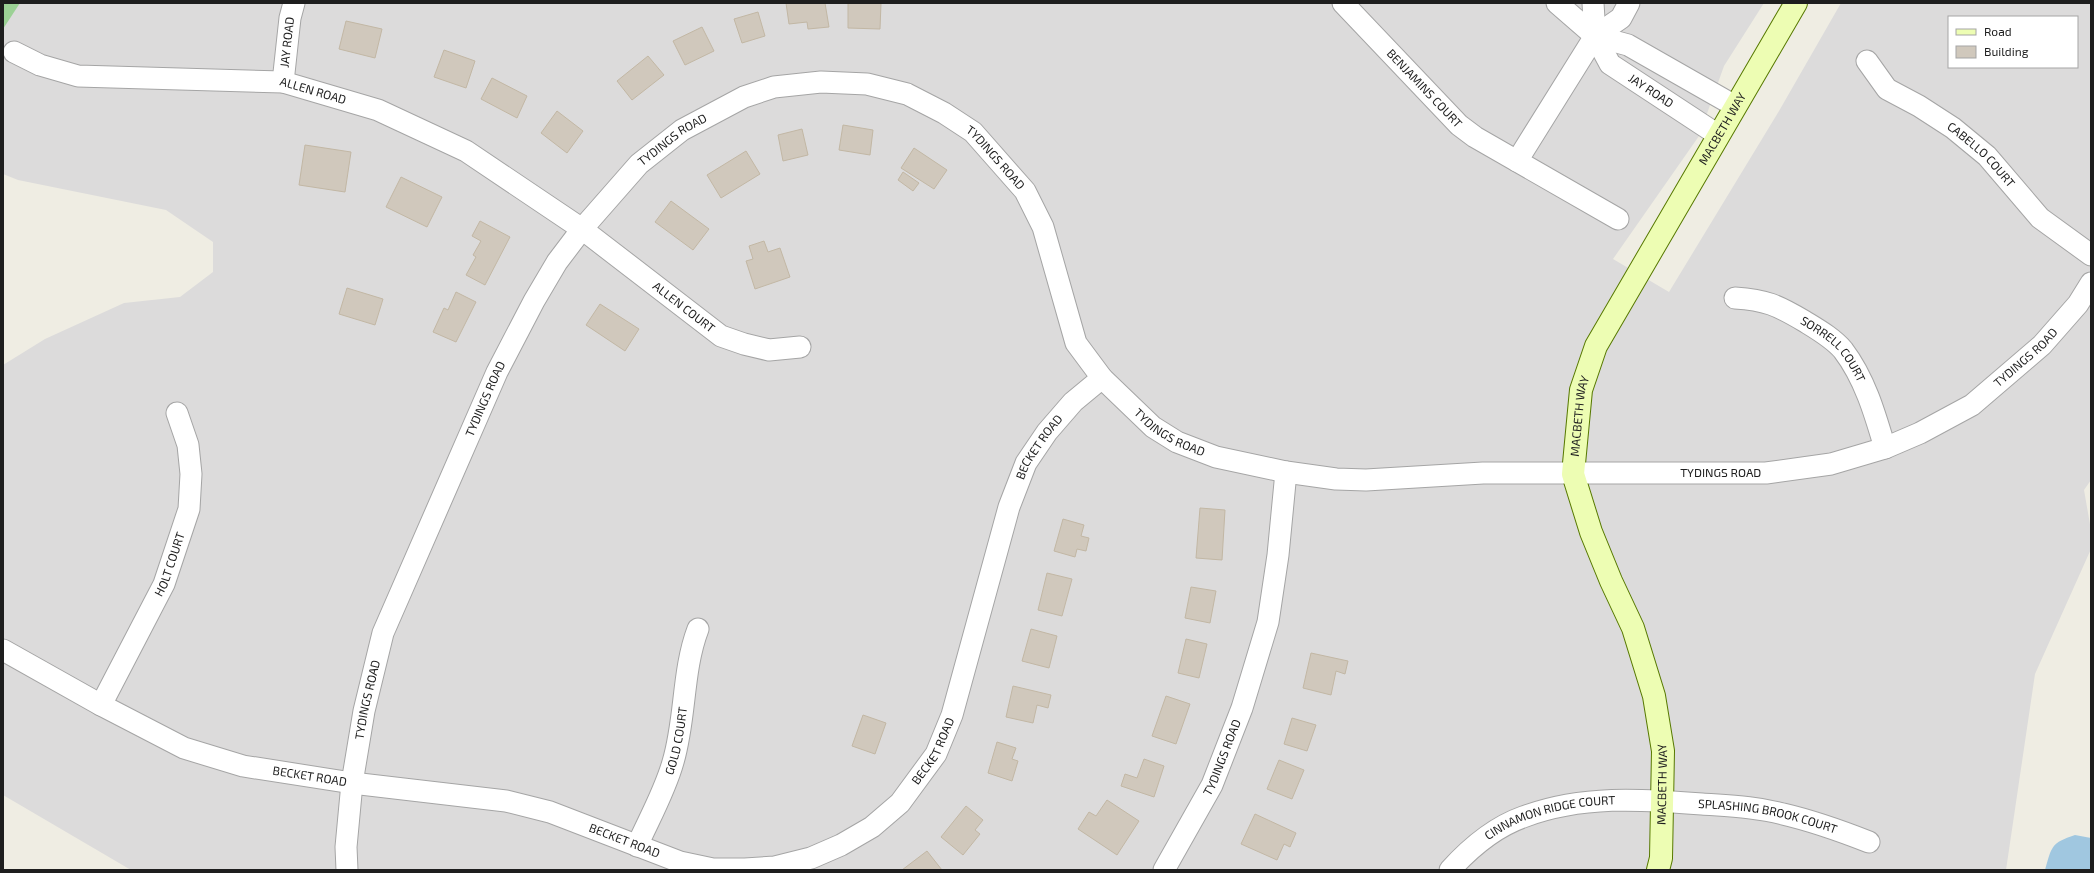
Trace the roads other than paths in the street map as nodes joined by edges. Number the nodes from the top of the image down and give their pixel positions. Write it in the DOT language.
graph roads {
  1 [pos="294,3"];
  2 [pos="1343,3"];
  3 [pos="1557,3"];
  4 [pos="1593,3"];
  5 [pos="1629,3"];
  6 [pos="1796,3"];
  7 [pos="1595,36"];
  8 [pos="14,52"];
  9 [pos="1867,61"];
  10 [pos="283,82"];
  11 [pos="1735,106"];
  12 [pos="1718,135"];
  13 [pos="1517,161"];
  14 [pos="1618,219"];
  15 [pos="582,229"];
  16 [pos="2091,255"];
  17 [pos="2091,283"];
  18 [pos="1735,298"];
  19 [pos="800,347"];
  20 [pos="1102,378"];
  21 [pos="177,413"];
  22 [pos="1885,448"];
  23 [pos="1286,472"];
  24 [pos="1573,474"];
  25 [pos="698,629"];
  26 [pos="3,650"];
  27 [pos="101,705"];
  28 [pos="352,783"];
  29 [pos="1664,801"];
  30 [pos="1869,842"];
  31 [pos="637,846"];
  32 [pos="347,870"];
  33 [pos="1164,870"];
  34 [pos="1450,870"];
  35 [pos="1658,870"];
  1 -- 10 [label="street, JAY ROAD"];
  2 -- 13 [label="street, BENJAMINS COURT"];
  3 -- 7 [label="street, JAY ROAD"];
  4 -- 7 [label="street"];
  5 -- 7 [label="street"];
  6 -- 11 [label="street, MACBETH WAY"];
  7 -- 11 [label="street, JAY ROAD"];
  7 -- 12 [label="street, JAY ROAD"];
  7 -- 13 [label="street"];
  8 -- 10 [label="street, ALLEN ROAD"];
  9 -- 16 [label="street, CABELLO COURT"];
  10 -- 15 [label="street, ALLEN ROAD"];
  11 -- 12 [label="street, MACBETH WAY"];
  12 -- 24 [label="street, MACBETH WAY"];
  13 -- 14 [label="street, BENJAMINS COURT"];
  15 -- 19 [label="street, ALLEN COURT"];
  15 -- 20 [label="street, TYDINGS ROAD"];
  15 -- 28 [label="street, TYDINGS ROAD"];
  17 -- 22 [label="street, TYDINGS ROAD"];
  18 -- 22 [label="street, SORRELL COURT"];
  20 -- 23 [label="street, TYDINGS ROAD"];
  20 -- 31 [label="street, BECKET ROAD"];
  21 -- 27 [label="street, HOLT COURT"];
  22 -- 24 [label="street, TYDINGS ROAD"];
  23 -- 24 [label="street, TYDINGS ROAD"];
  23 -- 33 [label="street, TYDINGS ROAD"];
  24 -- 29 [label="street, MACBETH WAY"];
  25 -- 31 [label="street, GOLD COURT"];
  26 -- 27 [label="street, BECKET ROAD"];
  27 -- 28 [label="street, BECKET ROAD"];
  28 -- 31 [label="street, BECKET ROAD"];
  28 -- 32 [label="street, TYDINGS ROAD"];
  29 -- 30 [label="street, SPLASHING BROOK COURT"];
  29 -- 34 [label="street, CINNAMON RIDGE COURT"];
  29 -- 35 [label="street, MACBETH WAY"];
}
